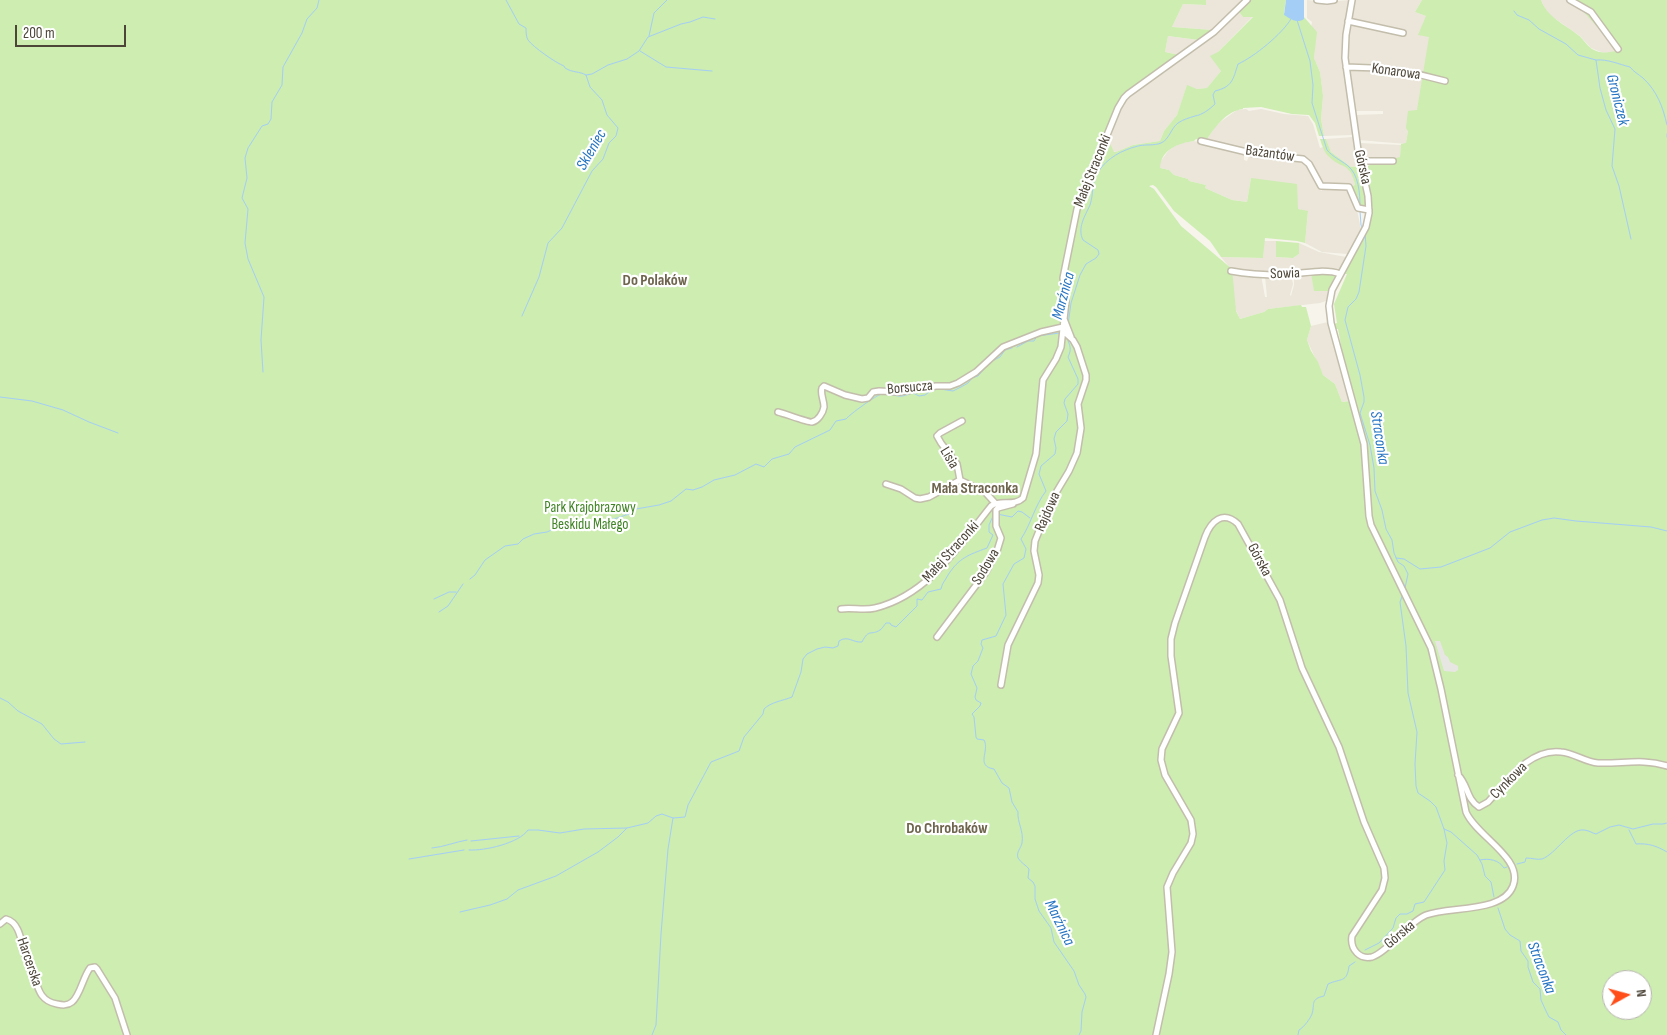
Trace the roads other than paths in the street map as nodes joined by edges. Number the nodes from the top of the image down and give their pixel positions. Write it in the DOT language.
graph roads {
  1 [pos="1246,0"];
  2 [pos="1318,0"];
  3 [pos="1334,0"];
  4 [pos="1352,0"];
  5 [pos="1570,0"];
  6 [pos="1348,21"];
  7 [pos="1402,33"];
  8 [pos="1618,49"];
  9 [pos="1346,67"];
  10 [pos="1445,81"];
  11 [pos="1202,141"];
  12 [pos="1393,161"];
  13 [pos="1360,162"];
  14 [pos="1369,210"];
  15 [pos="1231,270"];
  16 [pos="1340,274"];
  17 [pos="1064,319"];
  18 [pos="1064,330"];
  19 [pos="1071,339"];
  20 [pos="778,412"];
  21 [pos="962,421"];
  22 [pos="960,480"];
  23 [pos="886,484"];
  24 [pos="1017,502"];
  25 [pos="995,503"];
  26 [pos="841,609"];
  27 [pos="937,637"];
  28 [pos="1001,685"];
  29 [pos="1667,766"];
  30 [pos="1457,775"];
  31 [pos="0,924"];
  32 [pos="126,1034"];
  33 [pos="1156,1035"];
  1 -- 17 [label="street, Małej Straconki"];
  2 -- 3 [label="street"];
  4 -- 6 [label="street, Górska"];
  5 -- 8 [label="street"];
  6 -- 7 [label="street"];
  6 -- 9 [label="street, Górska"];
  9 -- 10 [label="street, Konarowa"];
  9 -- 13 [label="street, Górska"];
  11 -- 14 [label="street, Bażantów"];
  12 -- 13 [label="street"];
  13 -- 14 [label="street, Górska"];
  14 -- 16 [label="street, Górska"];
  15 -- 16 [label="street, Sowia"];
  16 -- 30 [label="street, Górska"];
  17 -- 18 [label="street, Małej Straconki"];
  17 -- 19 [label="street, Rajdowa"];
  18 -- 19 [label="street, Rajdowa"];
  18 -- 20 [label="street, Borsucza"];
  18 -- 24 [label="street, Małej Straconki"];
  19 -- 28 [label="street, Rajdowa"];
  21 -- 22 [label="street, Lisia"];
  22 -- 23 [label="street, Lisia"];
  22 -- 25 [label="street, Lisia"];
  24 -- 25 [label="street"];
  24 -- 27 [label="street, Sodowa"];
  25 -- 26 [label="street, Małej Straconki"];
  29 -- 30 [label="street, Cynkowa"];
  30 -- 33 [label="street, Górska"];
  31 -- 32 [label="street, Harcerska"];
}
